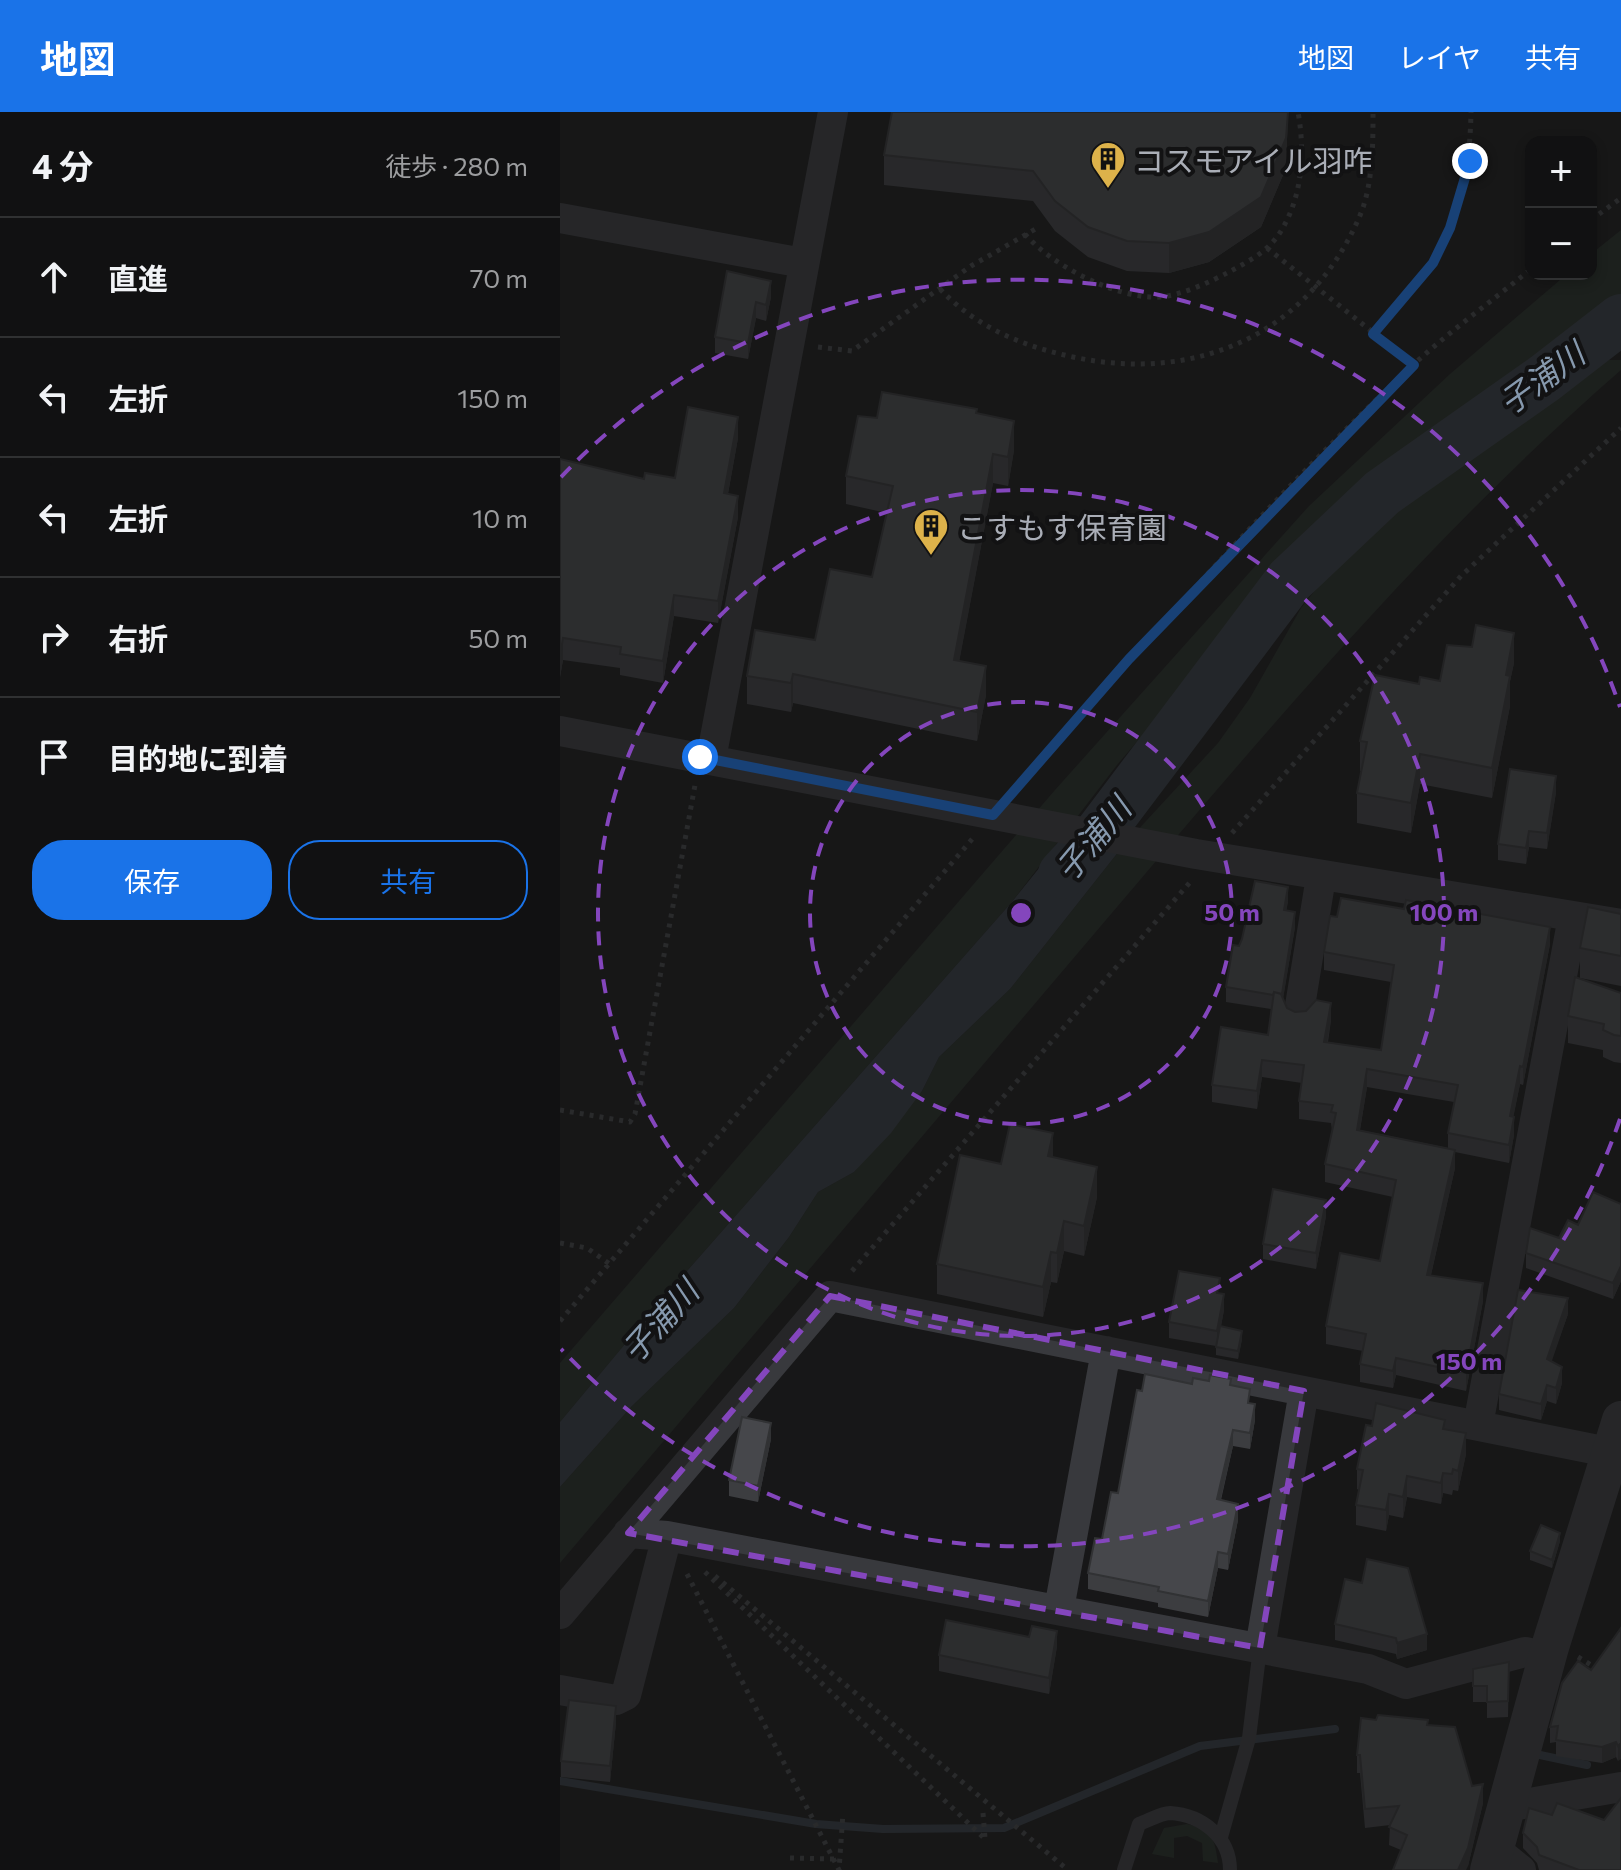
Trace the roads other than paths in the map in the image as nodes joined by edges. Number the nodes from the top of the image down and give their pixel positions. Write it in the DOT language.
graph roads {
  1 [pos="833,112"];
  2 [pos="560,218"];
  3 [pos="803,263"];
  4 [pos="560,731"];
  5 [pos="706,758"];
  6 [pos="1321,877"];
  7 [pos="1573,917"];
  8 [pos="1621,924"];
  9 [pos="1299,1012"];
  10 [pos="1106,1351"];
  11 [pos="1304,1391"];
  12 [pos="1478,1425"];
  13 [pos="1617,1442"];
  14 [pos="628,1533"];
  15 [pos="667,1536"];
  16 [pos="1059,1609"];
  17 [pos="560,1614"];
  18 [pos="1260,1648"];
  19 [pos="1549,1652"];
  20 [pos="560,1690"];
  21 [pos="1621,1787"];
  22 [pos="1506,1807"];
  23 [pos="1221,1837"];
  24 [pos="1502,1863"];
  25 [pos="1124,1870"];
  26 [pos="1230,1870"];
  1 -- 3 [label="street"];
  2 -- 3 [label="street"];
  3 -- 5 [label="street"];
  4 -- 5 [label="street"];
  5 -- 6 [label="street"];
  6 -- 7 [label="street"];
  6 -- 9 [label="street"];
  7 -- 8 [label="street"];
  7 -- 12 [label="street"];
  10 -- 11 [label="street"];
  10 -- 14 [label="street"];
  10 -- 16 [label="street"];
  11 -- 12 [label="street"];
  11 -- 18 [label="street"];
  12 -- 13 [label="street"];
  13 -- 19 [label="street"];
  14 -- 15 [label="street"];
  14 -- 17 [label="street"];
  15 -- 16 [label="street"];
  15 -- 20 [label="street"];
  16 -- 18 [label="street"];
  18 -- 19 [label="street"];
  18 -- 23 [label="lane"];
  19 -- 22 [label="street"];
  21 -- 22 [label="street"];
  22 -- 24 [label="street"];
  23 -- 25 [label="lane"];
  23 -- 26 [label="lane"];
}
